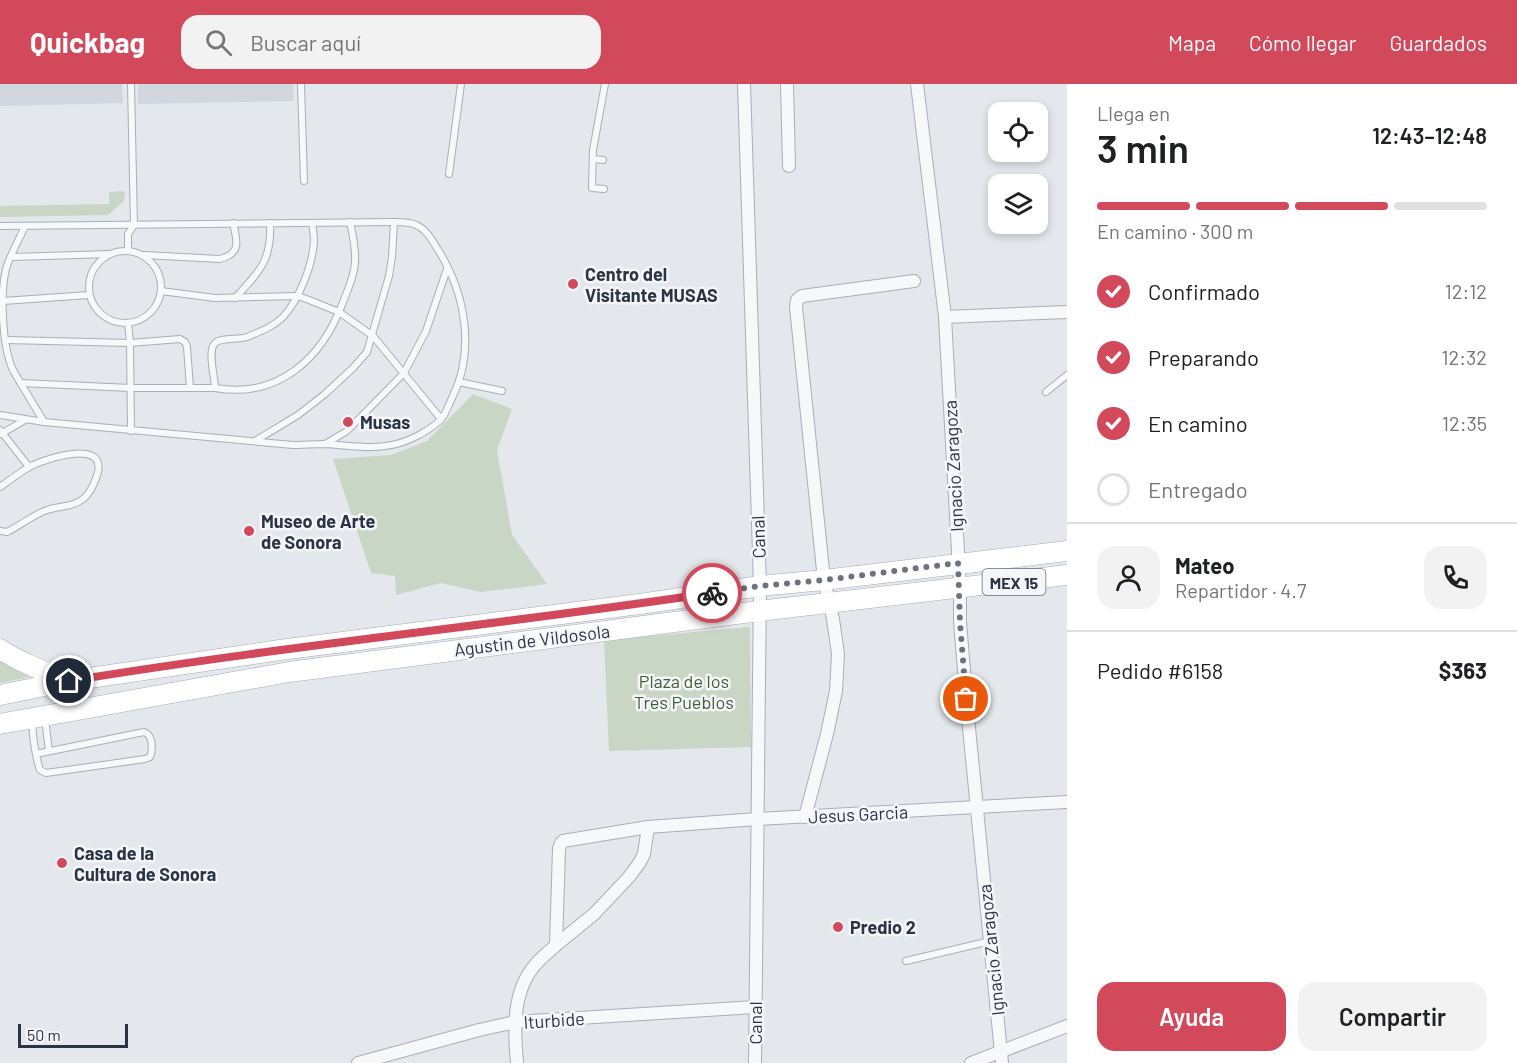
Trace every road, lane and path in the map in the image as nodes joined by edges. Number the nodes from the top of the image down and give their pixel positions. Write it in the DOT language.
graph roads {
  1 [pos="131,84"];
  2 [pos="301,84"];
  3 [pos="461,84"];
  4 [pos="605,84"];
  5 [pos="744,84"];
  6 [pos="787,84"];
  7 [pos="917,84"];
  8 [pos="593,159"];
  9 [pos="603,160"];
  10 [pos="789,166"];
  11 [pos="448,174"];
  12 [pos="304,181"];
  13 [pos="604,189"];
  14 [pos="350,222"];
  15 [pos="394,222"];
  16 [pos="233,223"];
  17 [pos="270,223"];
  18 [pos="312,223"];
  19 [pos="134,225"];
  20 [pos="0,226"];
  21 [pos="25,226"];
  22 [pos="128,250"];
  23 [pos="111,254"];
  24 [pos="144,255"];
  25 [pos="12,257"];
  26 [pos="447,268"];
  27 [pos="914,281"];
  28 [pos="161,291"];
  29 [pos="89,295"];
  30 [pos="298,297"];
  31 [pos="235,298"];
  32 [pos="3,301"];
  33 [pos="339,312"];
  34 [pos="1067,312"];
  35 [pos="945,317"];
  36 [pos="128,323"];
  37 [pos="373,336"];
  38 [pos="6,340"];
  39 [pos="130,343"];
  40 [pos="404,374"];
  41 [pos="1067,375"];
  42 [pos="21,382"];
  43 [pos="459,382"];
  44 [pos="131,388"];
  45 [pos="190,388"];
  46 [pos="215,388"];
  47 [pos="502,391"];
  48 [pos="1046,392"];
  49 [pos="0,415"];
  50 [pos="441,419"];
  51 [pos="26,420"];
  52 [pos="44,422"];
  53 [pos="131,431"];
  54 [pos="1,433"];
  55 [pos="255,441"];
  56 [pos="325,444"];
  57 [pos="29,467"];
  58 [pos="0,487"];
  59 [pos="0,531"];
  60 [pos="1067,551"];
  61 [pos="958,563"];
  62 [pos="1067,575"];
  63 [pos="824,580"];
  64 [pos="760,586"];
  65 [pos="960,588"];
  66 [pos="829,603"];
  67 [pos="759,611"];
  68 [pos="0,649"];
  69 [pos="69,681"];
  70 [pos="0,695"];
  71 [pos="38,718"];
  72 [pos="0,724"];
  73 [pos="49,750"];
  74 [pos="36,754"];
  75 [pos="1067,802"];
  76 [pos="977,807"];
  77 [pos="805,817"];
  78 [pos="758,819"];
  79 [pos="648,827"];
  80 [pos="990,941"];
  81 [pos="556,945"];
  82 [pos="906,961"];
  83 [pos="755,1007"];
  84 [pos="515,1022"];
  85 [pos="1067,1026"];
  86 [pos="1002,1057"];
  87 [pos="358,1063"];
  88 [pos="517,1063"];
  89 [pos="755,1063"];
  90 [pos="971,1063"];
  1 -- 19 [label="lane"];
  2 -- 12 [label="lane"];
  3 -- 11 [label="lane"];
  4 -- 8 [label="lane"];
  5 -- 64 [label="street, Canal"];
  6 -- 10 [label="street"];
  7 -- 35 [label="street, Ignacio Zaragoza"];
  8 -- 9 [label="lane"];
  8 -- 13 [label="lane"];
  14 -- 15 [label="lane"];
  14 -- 18 [label="lane"];
  14 -- 33 [label="lane"];
  15 -- 26 [label="lane"];
  15 -- 37 [label="lane"];
  16 -- 17 [label="lane"];
  16 -- 19 [label="lane"];
  16 -- 24 [label="lane"];
  17 -- 18 [label="lane"];
  17 -- 31 [label="lane"];
  18 -- 30 [label="lane"];
  19 -- 21 [label="lane"];
  19 -- 22 [label="lane"];
  20 -- 21 [label="lane"];
  21 -- 25 [label="lane"];
  22 -- 23 [label="lane"];
  22 -- 24 [label="lane"];
  23 -- 25 [label="lane"];
  23 -- 29 [label="lane"];
  24 -- 28 [label="lane"];
  25 -- 32 [label="lane"];
  26 -- 40 [label="lane"];
  26 -- 43 [label="lane"];
  27 -- 63 [label="street"];
  28 -- 31 [label="lane"];
  28 -- 36 [label="lane"];
  29 -- 32 [label="lane"];
  29 -- 36 [label="lane"];
  30 -- 31 [label="lane"];
  30 -- 33 [label="lane"];
  30 -- 46 [label="lane"];
  32 -- 38 [label="lane"];
  33 -- 37 [label="lane"];
  33 -- 46 [label="lane"];
  34 -- 35 [label="street"];
  35 -- 61 [label="street, Ignacio Zaragoza"];
  36 -- 39 [label="lane"];
  37 -- 40 [label="lane"];
  37 -- 55 [label="lane"];
  38 -- 39 [label="lane"];
  38 -- 42 [label="lane"];
  39 -- 44 [label="lane"];
  39 -- 45 [label="lane"];
  40 -- 50 [label="lane"];
  40 -- 56 [label="lane"];
  41 -- 48 [label="lane"];
  42 -- 44 [label="lane"];
  42 -- 52 [label="lane"];
  43 -- 47 [label="lane"];
  43 -- 50 [label="lane"];
  44 -- 45 [label="lane"];
  44 -- 53 [label="lane"];
  45 -- 46 [label="lane"];
  49 -- 51 [label="lane"];
  50 -- 56 [label="lane"];
  51 -- 52 [label="lane"];
  51 -- 54 [label="lane"];
  52 -- 53 [label="lane"];
  53 -- 55 [label="lane"];
  54 -- 57 [label="lane"];
  55 -- 56 [label="lane"];
  57 -- 58 [label="lane"];
  57 -- 59 [label="lane"];
  60 -- 61 [label="main road, Agustin de Vildosola / MEX 15"];
  61 -- 63 [label="main road, Agustin de Vildosola / MEX 15"];
  61 -- 65 [label="street, Ignacio Zaragoza"];
  62 -- 65 [label="main road, Agustin de Vildosola / MEX 15"];
  63 -- 64 [label="main road, Agustin de Vildosola / MEX 15"];
  63 -- 66 [label="street"];
  64 -- 67 [label="street, Canal"];
  64 -- 69 [label="main road, Agustin de Vildosola / MEX 15"];
  65 -- 66 [label="main road, Agustin de Vildosola / MEX 15"];
  65 -- 76 [label="street, Ignacio Zaragoza"];
  66 -- 67 [label="main road, Agustin de Vildosola / MEX 15"];
  66 -- 77 [label="street"];
  67 -- 71 [label="main road, Agustin de Vildosola / MEX 15"];
  67 -- 78 [label="street, Canal"];
  68 -- 69 [label="main road"];
  69 -- 70 [label="main road, Agustin de Vildosola / MEX 15"];
  71 -- 72 [label="main road, Agustin de Vildosola / MEX 15"];
  71 -- 73 [label="lane"];
  71 -- 74 [label="lane"];
  73 -- 74 [label="lane"];
  73 -- 74 [label="lane"];
  75 -- 76 [label="street, Jesus Garcia"];
  76 -- 77 [label="street, Jesus Garcia"];
  76 -- 80 [label="street, Ignacio Zaragoza"];
  77 -- 78 [label="street, Jesus Garcia"];
  78 -- 79 [label="street, Jesus Garcia"];
  78 -- 83 [label="street, Canal"];
  79 -- 81 [label="street"];
  79 -- 81 [label="street, Jesus Garcia"];
  80 -- 82 [label="lane"];
  80 -- 86 [label="street, Ignacio Zaragoza"];
  81 -- 84 [label="street"];
  83 -- 84 [label="street, Iturbide"];
  83 -- 89 [label="street, Canal"];
  84 -- 87 [label="street, Iturbide"];
  84 -- 88 [label="street"];
  85 -- 86 [label="street"];
  86 -- 90 [label="street"];
}
